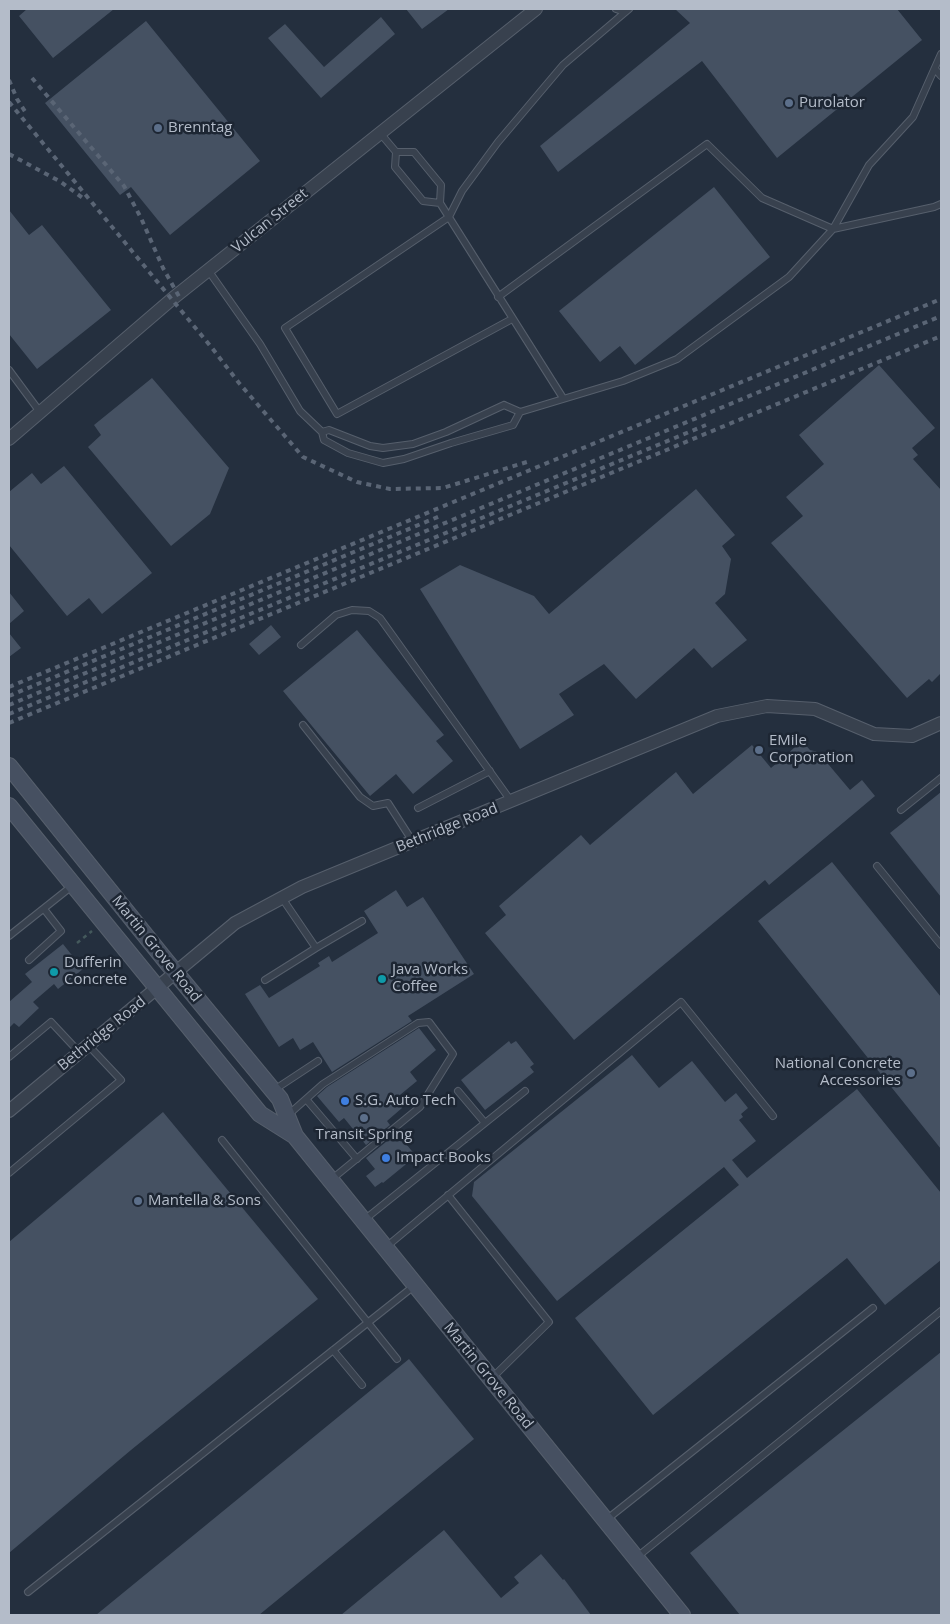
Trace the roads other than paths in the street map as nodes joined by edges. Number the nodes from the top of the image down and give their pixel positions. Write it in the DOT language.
graph roads {
  1 [pos="536,9"];
  2 [pos="616,9"];
  3 [pos="627,11"];
  4 [pos="941,54"];
  5 [pos="935,69"];
  6 [pos="941,76"];
  7 [pos="380,133"];
  8 [pos="396,152"];
  9 [pos="440,203"];
  10 [pos="941,204"];
  11 [pos="449,217"];
  12 [pos="834,230"];
  13 [pos="208,270"];
  14 [pos="498,297"];
  15 [pos="512,319"];
  16 [pos="9,371"];
  17 [pos="563,398"];
  18 [pos="40,412"];
  19 [pos="520,412"];
  20 [pos="322,432"];
  21 [pos="9,439"];
  22 [pos="300,645"];
  23 [pos="941,723"];
  24 [pos="303,725"];
  25 [pos="9,766"];
  26 [pos="490,771"];
  27 [pos="941,778"];
  28 [pos="511,801"];
  29 [pos="9,806"];
  30 [pos="418,808"];
  31 [pos="902,810"];
  32 [pos="413,842"];
  33 [pos="877,866"];
  34 [pos="73,885"];
  35 [pos="282,898"];
  36 [pos="44,909"];
  37 [pos="362,921"];
  38 [pos="9,936"];
  39 [pos="941,945"];
  40 [pos="316,948"];
  41 [pos="29,960"];
  42 [pos="176,973"];
  43 [pos="265,980"];
  44 [pos="157,988"];
  45 [pos="84,1049"];
  46 [pos="9,1057"];
  47 [pos="318,1060"];
  48 [pos="273,1090"];
  49 [pos="458,1091"];
  50 [pos="525,1091"];
  51 [pos="306,1100"];
  52 [pos="9,1110"];
  53 [pos="287,1116"];
  54 [pos="773,1116"];
  55 [pos="485,1123"];
  56 [pos="295,1136"];
  57 [pos="222,1140"];
  58 [pos="357,1159"];
  59 [pos="9,1173"];
  60 [pos="331,1180"];
  61 [pos="448,1195"];
  62 [pos="363,1221"];
  63 [pos="385,1247"];
  64 [pos="415,1285"];
  65 [pos="873,1308"];
  66 [pos="941,1312"];
  67 [pos="368,1323"];
  68 [pos="333,1350"];
  69 [pos="397,1359"];
  70 [pos="491,1379"];
  71 [pos="362,1385"];
  72 [pos="606,1521"];
  73 [pos="636,1558"];
  74 [pos="28,1592"];
  75 [pos="682,1615"];
  1 -- 7 [label="street, Vulcan Street"];
  2 -- 3 [label="lane"];
  3 -- 11 [label="lane"];
  4 -- 5 [label="lane"];
  5 -- 6 [label="lane"];
  5 -- 12 [label="lane"];
  7 -- 8 [label="lane"];
  7 -- 13 [label="street, Vulcan Street"];
  8 -- 9 [label="lane"];
  8 -- 9 [label="lane"];
  9 -- 11 [label="lane"];
  10 -- 12 [label="lane"];
  11 -- 14 [label="lane"];
  11 -- 15 [label="lane"];
  12 -- 14 [label="lane"];
  12 -- 17 [label="lane"];
  13 -- 18 [label="street, Vulcan Street"];
  13 -- 20 [label="lane"];
  14 -- 15 [label="lane"];
  15 -- 17 [label="lane"];
  16 -- 18 [label="lane"];
  17 -- 19 [label="lane"];
  18 -- 21 [label="street, Vulcan Street"];
  19 -- 20 [label="lane"];
  19 -- 20 [label="lane"];
  22 -- 26 [label="lane"];
  23 -- 28 [label="street, Bethridge Road"];
  24 -- 32 [label="lane"];
  25 -- 42 [label="main road, Martin Grove Road"];
  26 -- 28 [label="lane"];
  26 -- 30 [label="lane"];
  27 -- 31 [label="lane"];
  28 -- 32 [label="street, Bethridge Road"];
  29 -- 34 [label="main road, Martin Grove Road"];
  32 -- 35 [label="street, Bethridge Road"];
  33 -- 39 [label="lane"];
  34 -- 36 [label="lane"];
  34 -- 44 [label="main road, Martin Grove Road"];
  35 -- 40 [label="lane"];
  35 -- 42 [label="street, Bethridge Road"];
  36 -- 38 [label="lane"];
  36 -- 41 [label="lane"];
  37 -- 40 [label="lane"];
  40 -- 43 [label="lane"];
  42 -- 44 [label="street, Bethridge Road"];
  42 -- 48 [label="main road, Martin Grove Road"];
  44 -- 45 [label="street, Bethridge Road"];
  44 -- 56 [label="main road, Martin Grove Road"];
  45 -- 46 [label="lane"];
  45 -- 52 [label="street, Bethridge Road"];
  45 -- 59 [label="lane"];
  47 -- 48 [label="lane"];
  48 -- 53 [label="main road, Martin Grove Road"];
  49 -- 55 [label="lane"];
  50 -- 55 [label="lane"];
  51 -- 53 [label="lane"];
  51 -- 58 [label="lane"];
  51 -- 58 [label="lane"];
  53 -- 56 [label="main road, Martin Grove Road"];
  54 -- 61 [label="lane"];
  55 -- 62 [label="lane"];
  56 -- 60 [label="main road, Martin Grove Road"];
  57 -- 67 [label="lane"];
  58 -- 60 [label="lane"];
  60 -- 62 [label="main road, Martin Grove Road"];
  61 -- 63 [label="lane"];
  61 -- 70 [label="lane"];
  62 -- 63 [label="main road, Martin Grove Road"];
  63 -- 64 [label="main road, Martin Grove Road"];
  64 -- 67 [label="lane"];
  64 -- 70 [label="main road, Martin Grove Road"];
  65 -- 72 [label="lane"];
  66 -- 73 [label="lane"];
  67 -- 68 [label="lane"];
  67 -- 69 [label="lane"];
  68 -- 71 [label="lane"];
  68 -- 74 [label="lane"];
  70 -- 72 [label="main road, Martin Grove Road"];
  72 -- 73 [label="main road, Martin Grove Road"];
  73 -- 75 [label="main road, Martin Grove Road"];
}
